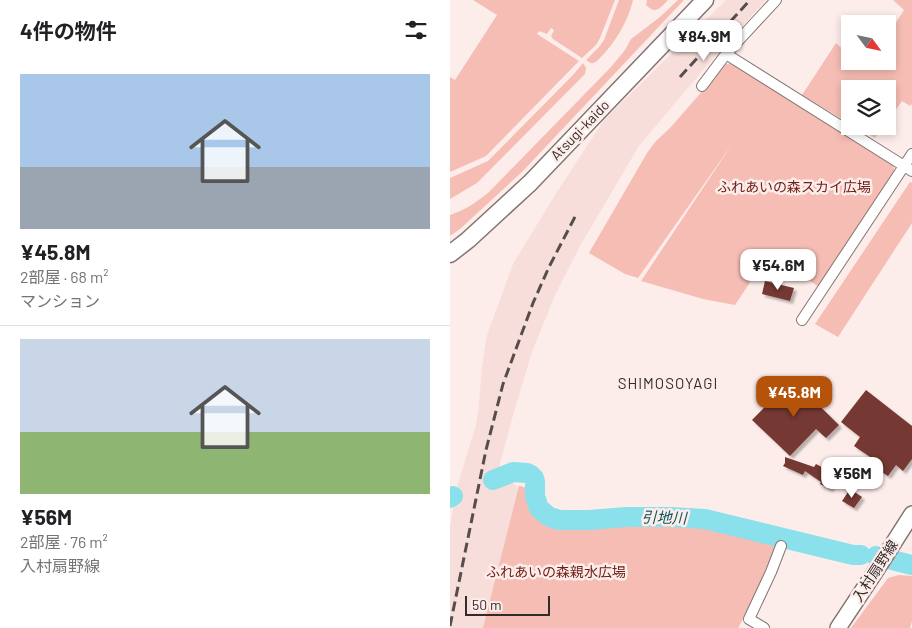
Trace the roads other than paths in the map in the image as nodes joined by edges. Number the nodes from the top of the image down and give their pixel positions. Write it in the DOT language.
graph roads {
  1 [pos="705,0"];
  2 [pos="776,0"];
  3 [pos="726,54"];
  4 [pos="702,86"];
  5 [pos="912,154"];
  6 [pos="908,169"];
  7 [pos="450,254"];
  8 [pos="802,320"];
  9 [pos="912,514"];
  10 [pos="781,546"];
  11 [pos="764,628"];
  12 [pos="838,628"];
  1 -- 7 [label="main road, Atsugi-kaido"];
  2 -- 3 [label="street"];
  3 -- 4 [label="street"];
  3 -- 6 [label="street"];
  5 -- 6 [label="street"];
  6 -- 8 [label="street"];
  9 -- 12 [label="street, 入村扇野線"];
  10 -- 11 [label="street"];
}
